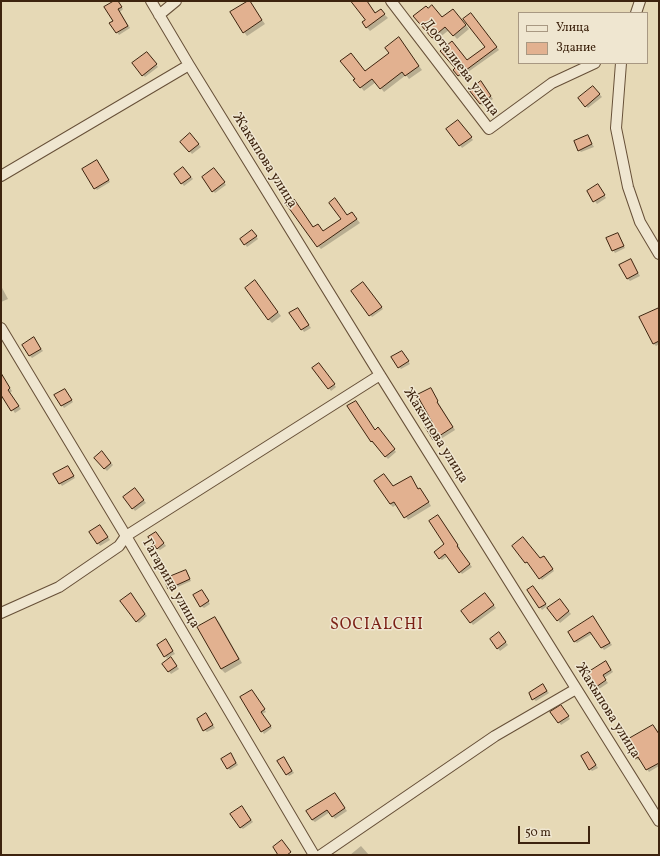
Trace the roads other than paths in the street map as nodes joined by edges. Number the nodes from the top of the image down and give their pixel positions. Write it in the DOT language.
graph roads {
  1 [pos="152,1"];
  2 [pos="176,1"];
  3 [pos="391,1"];
  4 [pos="640,1"];
  5 [pos="636,12"];
  6 [pos="159,15"];
  7 [pos="593,64"];
  8 [pos="621,64"];
  9 [pos="189,65"];
  10 [pos="1,176"];
  11 [pos="659,254"];
  12 [pos="1,328"];
  13 [pos="380,375"];
  14 [pos="126,536"];
  15 [pos="1,612"];
  16 [pos="576,689"];
  17 [pos="659,821"];
  18 [pos="314,855"];
  19 [pos="321,855"];
  1 -- 6 [label="street, Жакыпова улица"];
  2 -- 6 [label="street"];
  3 -- 7 [label="street, Дооталиева улица"];
  4 -- 5 [label="street"];
  6 -- 9 [label="street, Жакыпова улица"];
  8 -- 11 [label="street"];
  9 -- 10 [label="street"];
  9 -- 13 [label="street, Жакыпова улица"];
  12 -- 14 [label="street, Гагарина улица"];
  13 -- 14 [label="street"];
  13 -- 16 [label="street, Жакыпова улица"];
  14 -- 15 [label="street"];
  14 -- 18 [label="street, Гагарина улица"];
  16 -- 17 [label="street, Жакыпова улица"];
  16 -- 19 [label="street"];
}
